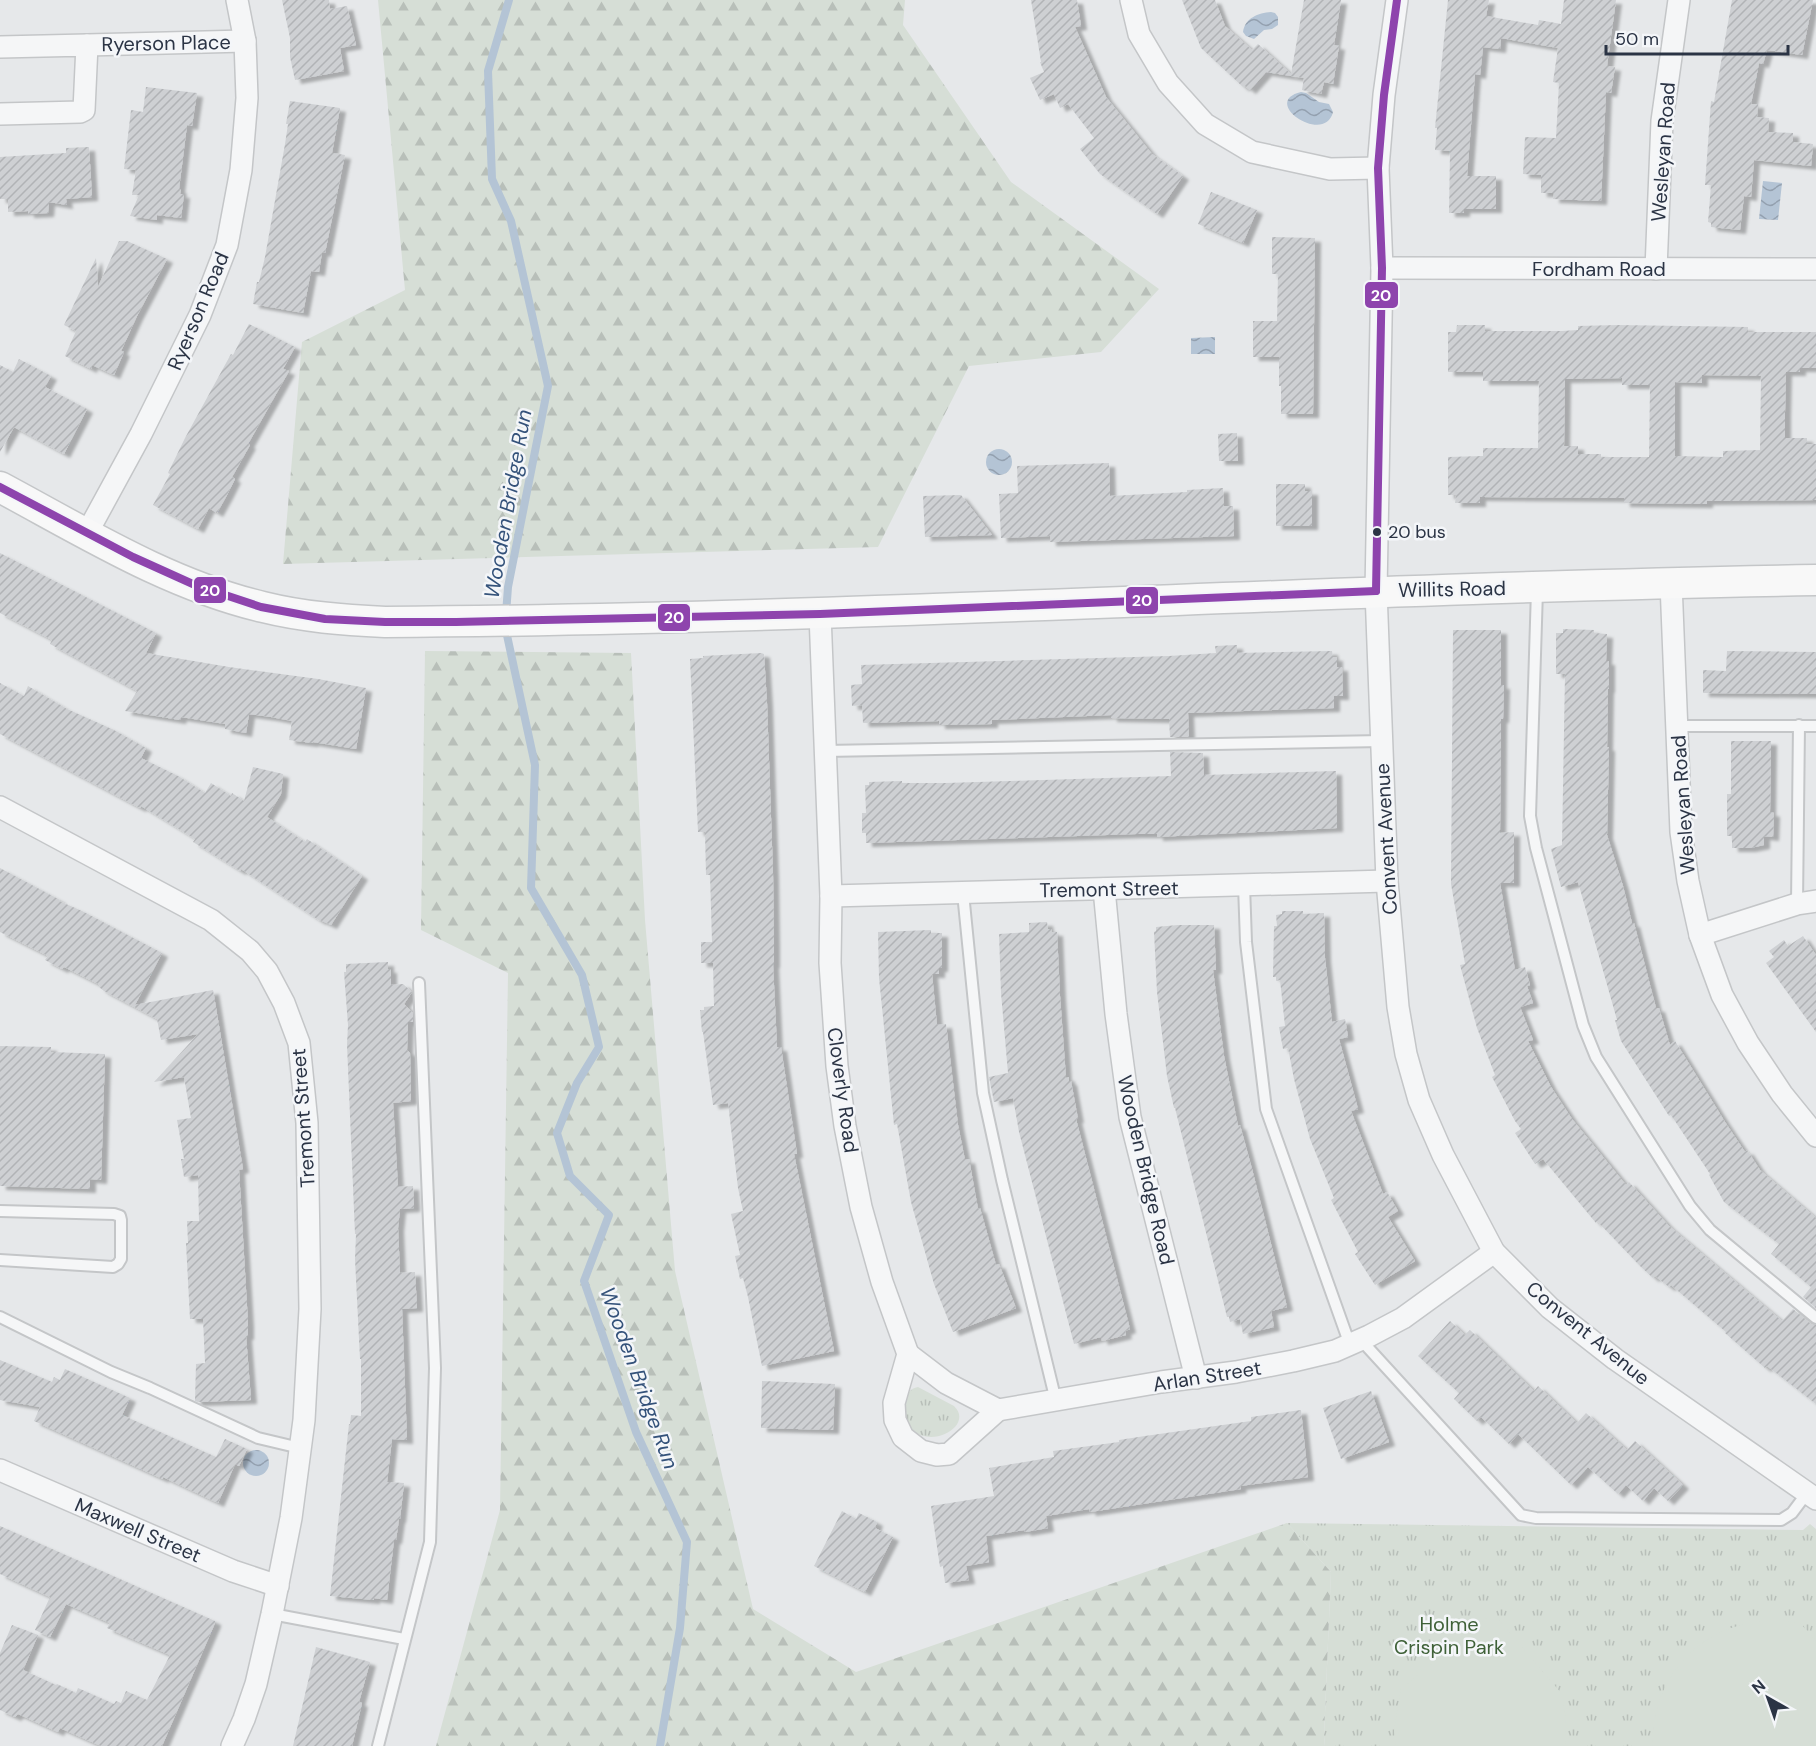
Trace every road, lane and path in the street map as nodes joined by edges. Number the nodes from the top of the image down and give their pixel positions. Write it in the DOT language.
graph roads {
  1 [pos="237,0"];
  2 [pos="1131,0"];
  3 [pos="1397,0"];
  4 [pos="1679,0"];
  5 [pos="245,41"];
  6 [pos="87,45"];
  7 [pos="0,46"];
  8 [pos="0,114"];
  9 [pos="1378,168"];
  10 [pos="1382,268"];
  11 [pos="1656,269"];
  12 [pos="1816,269"];
  13 [pos="0,487"];
  14 [pos="87,533"];
  15 [pos="1816,580"];
  16 [pos="1671,583"];
  17 [pos="1537,587"];
  18 [pos="1376,591"];
  19 [pos="820,614"];
  20 [pos="1799,725"];
  21 [pos="1677,726"];
  22 [pos="1816,726"];
  23 [pos="1382,741"];
  24 [pos="825,751"];
  25 [pos="0,807"];
  26 [pos="1387,881"];
  27 [pos="1244,885"];
  28 [pos="1104,889"];
  29 [pos="963,893"];
  30 [pos="831,896"];
  31 [pos="1810,905"];
  32 [pos="1700,935"];
  33 [pos="419,983"];
  34 [pos="1816,1136"];
  35 [pos="0,1211"];
  36 [pos="1494,1252"];
  37 [pos="0,1260"];
  38 [pos="0,1317"];
  39 [pos="1816,1318"];
  40 [pos="1355,1342"];
  41 [pos="908,1354"];
  42 [pos="1196,1378"];
  43 [pos="1056,1401"];
  44 [pos="998,1410"];
  45 [pos="300,1448"];
  46 [pos="0,1470"];
  47 [pos="1811,1496"];
  48 [pos="278,1586"];
  49 [pos="272,1614"];
  50 [pos="404,1639"];
  51 [pos="232,1746"];
  52 [pos="378,1746"];
  1 -- 5 [label="street, Ryerson Road"];
  2 -- 9 [label="street"];
  3 -- 9 [label="street, Convent Avenue"];
  4 -- 11 [label="street, Wesleyan Road"];
  5 -- 6 [label="street, Ryerson Place"];
  5 -- 14 [label="street, Ryerson Road"];
  6 -- 7 [label="street, Ryerson Place"];
  6 -- 8 [label="street, Ryerson Place"];
  9 -- 10 [label="street, Convent Avenue"];
  10 -- 11 [label="street, Fordham Road"];
  10 -- 18 [label="street, Convent Avenue"];
  11 -- 12 [label="street, Fordham Road"];
  13 -- 14 [label="street, Willits Road"];
  14 -- 19 [label="street, Willits Road"];
  15 -- 16 [label="street, Willits Road"];
  16 -- 17 [label="street, Willits Road"];
  16 -- 21 [label="street, Wesleyan Road"];
  17 -- 18 [label="street, Willits Road"];
  17 -- 39 [label="lane"];
  18 -- 19 [label="street, Willits Road"];
  18 -- 23 [label="street, Convent Avenue"];
  19 -- 24 [label="street, Cloverly Road"];
  20 -- 21 [label="lane"];
  20 -- 22 [label="lane"];
  20 -- 31 [label="lane"];
  21 -- 32 [label="street, Wesleyan Road"];
  23 -- 24 [label="lane"];
  23 -- 26 [label="street, Convent Avenue"];
  24 -- 30 [label="street, Cloverly Road"];
  25 -- 45 [label="street, Tremont Street"];
  26 -- 27 [label="street, Tremont Street"];
  26 -- 36 [label="street, Convent Avenue"];
  27 -- 28 [label="street, Tremont Street"];
  27 -- 40 [label="lane"];
  28 -- 29 [label="street, Tremont Street"];
  28 -- 42 [label="street, Wooden Bridge Road"];
  29 -- 30 [label="street, Tremont Street"];
  29 -- 43 [label="lane"];
  30 -- 41 [label="street, Cloverly Road"];
  31 -- 32 [label="street"];
  32 -- 34 [label="street, Wesleyan Road"];
  33 -- 50 [label="lane"];
  35 -- 37 [label="lane"];
  36 -- 40 [label="street, Arlan Street"];
  36 -- 47 [label="street, Convent Avenue"];
  38 -- 45 [label="lane"];
  40 -- 42 [label="street, Arlan Street"];
  40 -- 47 [label="lane"];
  41 -- 44 [label="street"];
  41 -- 44 [label="street"];
  42 -- 43 [label="street, Arlan Street"];
  43 -- 44 [label="street, Arlan Street"];
  45 -- 48 [label="street, Tremont Street"];
  46 -- 48 [label="street, Maxwell Street"];
  48 -- 49 [label="street, Tremont Street"];
  49 -- 50 [label="lane"];
  49 -- 51 [label="street, Tremont Street"];
  50 -- 52 [label="lane"];
}
